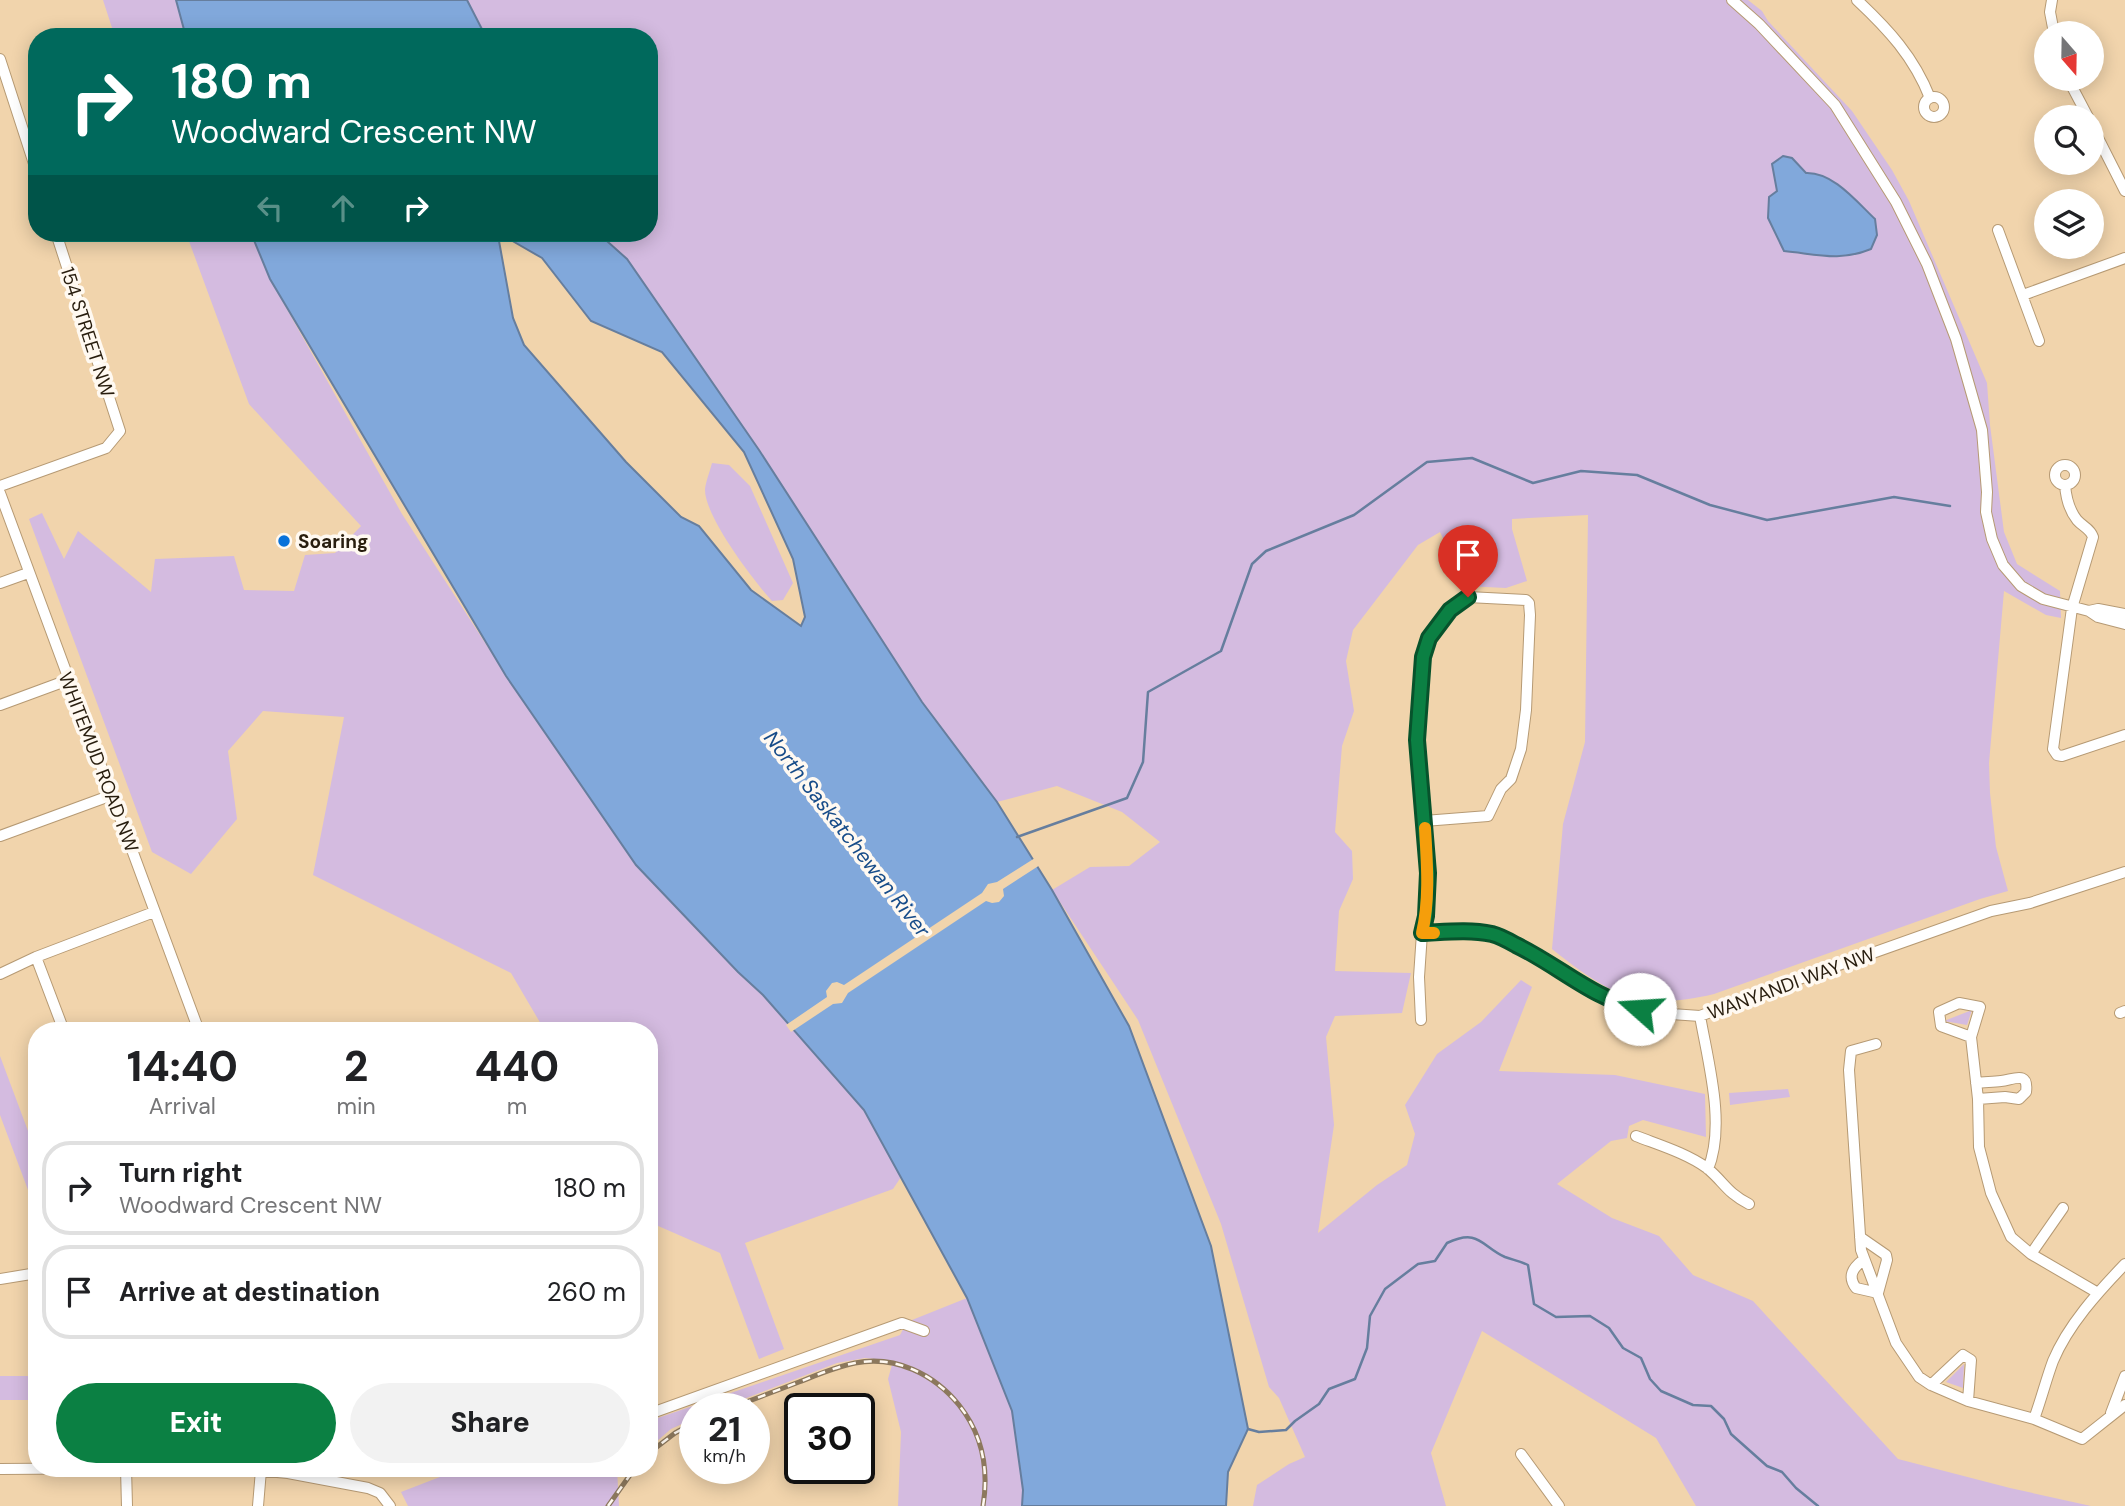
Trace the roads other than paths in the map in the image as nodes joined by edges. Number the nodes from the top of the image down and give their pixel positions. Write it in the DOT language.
graph roads {
  1 [pos="1732,0"];
  2 [pos="1857,0"];
  3 [pos="2052,0"];
  4 [pos="2052,21"];
  5 [pos="0,60"];
  6 [pos="1930,98"];
  7 [pos="28,146"];
  8 [pos="2104,150"];
  9 [pos="2125,191"];
  10 [pos="1998,230"];
  11 [pos="59,242"];
  12 [pos="2125,258"];
  13 [pos="2023,295"];
  14 [pos="2039,341"];
  15 [pos="2065,485"];
  16 [pos="0,486"];
  17 [pos="0,494"];
  18 [pos="28,573"];
  19 [pos="0,583"];
  20 [pos="2072,608"];
  21 [pos="2090,611"];
  22 [pos="2125,614"];
  23 [pos="2125,624"];
  24 [pos="68,680"];
  25 [pos="0,705"];
  26 [pos="2125,735"];
  27 [pos="112,795"];
  28 [pos="1424,821"];
  29 [pos="0,836"];
  30 [pos="2125,872"];
  31 [pos="154,912"];
  32 [pos="1422,933"];
  33 [pos="36,957"];
  34 [pos="0,974"];
  35 [pos="1700,1016"];
  36 [pos="1421,1020"];
  37 [pos="61,1022"];
  38 [pos="196,1022"];
  39 [pos="1971,1037"];
  40 [pos="1877,1044"];
  41 [pos="1976,1083"];
  42 [pos="1978,1099"];
  43 [pos="1636,1136"];
  44 [pos="1708,1169"];
  45 [pos="1749,1204"];
  46 [pos="2063,1208"];
  47 [pos="1860,1237"];
  48 [pos="2031,1254"];
  49 [pos="1863,1260"];
  50 [pos="2125,1264"];
  51 [pos="28,1274"];
  52 [pos="0,1279"];
  53 [pos="1878,1293"];
  54 [pos="2098,1293"];
  55 [pos="924,1331"];
  56 [pos="2125,1376"];
  57 [pos="1931,1385"];
  58 [pos="1968,1401"];
  59 [pos="2125,1405"];
  60 [pos="658,1411"];
  61 [pos="2111,1414"];
  62 [pos="2034,1419"];
  63 [pos="1521,1454"];
  64 [pos="0,1469"];
  65 [pos="28,1469"];
  66 [pos="126,1477"];
  67 [pos="260,1477"];
  68 [pos="315,1477"];
  69 [pos="127,1506"];
  70 [pos="258,1506"];
  71 [pos="390,1506"];
  72 [pos="1559,1506"];
  1 -- 20 [label="street"];
  2 -- 6 [label="street"];
  3 -- 4 [label="street"];
  5 -- 7 [label="street"];
  8 -- 9 [label="street"];
  10 -- 13 [label="street"];
  11 -- 16 [label="street, 154 STREET NW"];
  12 -- 13 [label="street"];
  13 -- 14 [label="street"];
  15 -- 20 [label="street"];
  17 -- 18 [label="street, WHITEMUD ROAD NW"];
  18 -- 19 [label="street"];
  18 -- 24 [label="street, WHITEMUD ROAD NW"];
  20 -- 21 [label="street"];
  20 -- 26 [label="street"];
  21 -- 22 [label="street"];
  21 -- 23 [label="street"];
  24 -- 25 [label="street"];
  24 -- 27 [label="street, WHITEMUD ROAD NW"];
  27 -- 29 [label="street"];
  27 -- 31 [label="street, WHITEMUD ROAD NW"];
  28 -- 28 [label="street"];
  28 -- 32 [label="street"];
  30 -- 35 [label="street, WANYANDI WAY NW"];
  31 -- 33 [label="street"];
  31 -- 38 [label="street, WHITEMUD ROAD NW"];
  32 -- 35 [label="street, WANYANDI WAY NW"];
  32 -- 36 [label="street"];
  33 -- 34 [label="street"];
  33 -- 37 [label="street"];
  35 -- 44 [label="street"];
  39 -- 41 [label="street"];
  40 -- 47 [label="street"];
  41 -- 42 [label="street"];
  41 -- 42 [label="street"];
  42 -- 48 [label="street"];
  43 -- 44 [label="street"];
  44 -- 45 [label="street"];
  46 -- 48 [label="street"];
  47 -- 49 [label="street"];
  47 -- 53 [label="street"];
  48 -- 54 [label="street"];
  49 -- 53 [label="street"];
  49 -- 53 [label="street"];
  50 -- 54 [label="street"];
  51 -- 52 [label="street"];
  53 -- 57 [label="street"];
  54 -- 62 [label="street"];
  55 -- 60 [label="street"];
  56 -- 61 [label="street"];
  57 -- 58 [label="street"];
  57 -- 58 [label="street"];
  58 -- 62 [label="street"];
  59 -- 61 [label="street"];
  61 -- 62 [label="street"];
  63 -- 72 [label="street"];
  64 -- 65 [label="street"];
  66 -- 69 [label="street"];
  67 -- 70 [label="street"];
  68 -- 71 [label="street"];
}
